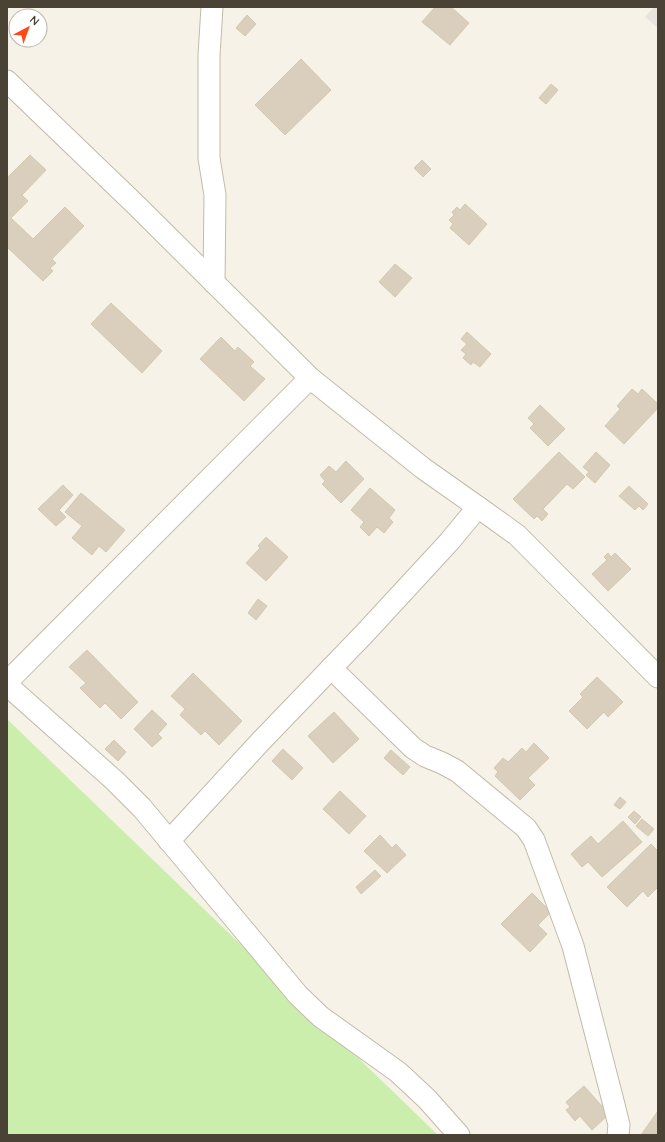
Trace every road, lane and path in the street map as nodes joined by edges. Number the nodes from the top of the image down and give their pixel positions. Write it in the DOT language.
graph roads {
  1 [pos="212,7"];
  2 [pos="7,81"];
  3 [pos="214,283"];
  4 [pos="310,378"];
  5 [pos="478,506"];
  6 [pos="331,668"];
  7 [pos="658,677"];
  8 [pos="7,684"];
  9 [pos="169,841"];
  10 [pos="459,1135"];
  11 [pos="618,1135"];
  1 -- 3 [label="street"];
  2 -- 3 [label="street"];
  3 -- 4 [label="street"];
  4 -- 5 [label="street"];
  4 -- 8 [label="street"];
  5 -- 6 [label="street"];
  5 -- 7 [label="street"];
  6 -- 9 [label="street"];
  6 -- 11 [label="street"];
  8 -- 9 [label="street"];
  9 -- 10 [label="street"];
}
